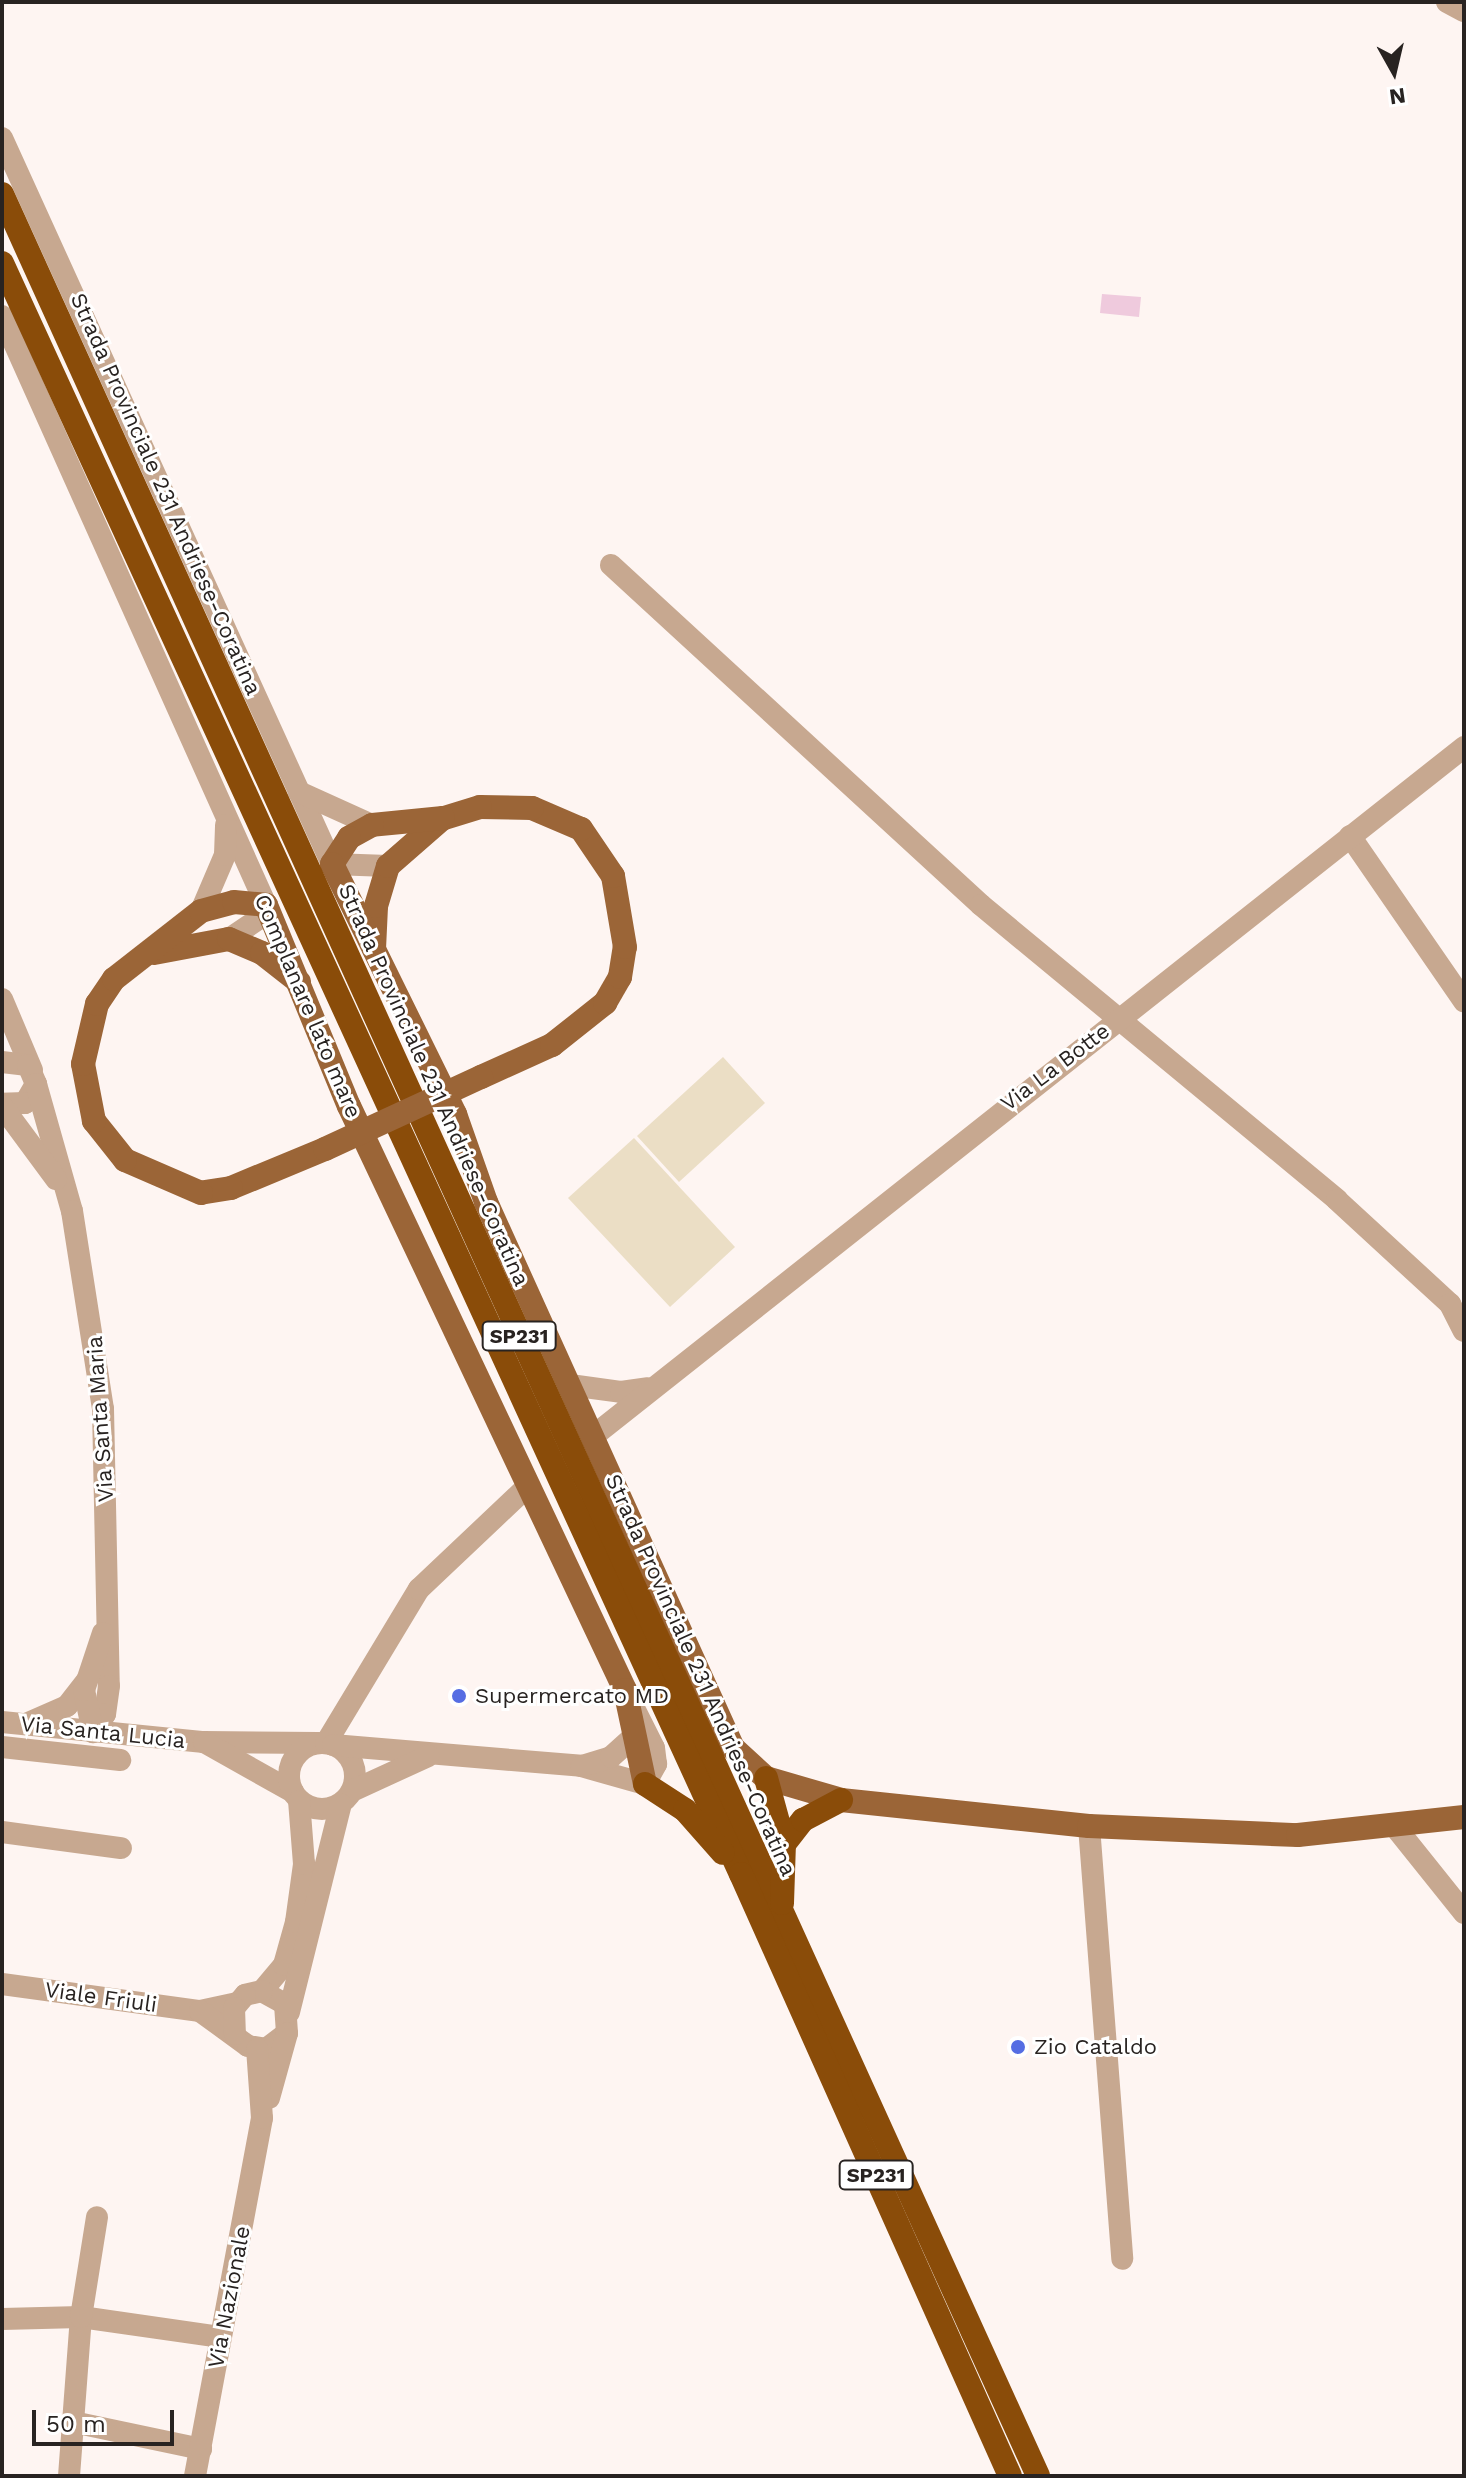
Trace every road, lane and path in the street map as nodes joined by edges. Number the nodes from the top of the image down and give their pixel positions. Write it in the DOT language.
graph roads {
  1 [pos="1447,2"];
  2 [pos="1464,11"];
  3 [pos="2,138"];
  4 [pos="2,194"];
  5 [pos="2,263"];
  6 [pos="2,316"];
  7 [pos="611,565"];
  8 [pos="1464,747"];
  9 [pos="299,792"];
  10 [pos="443,818"];
  11 [pos="227,820"];
  12 [pos="372,825"];
  13 [pos="1350,836"];
  14 [pos="332,864"];
  15 [pos="388,866"];
  16 [pos="266,905"];
  17 [pos="201,911"];
  18 [pos="229,939"];
  19 [pos="144,955"];
  20 [pos="374,958"];
  21 [pos="303,985"];
  22 [pos="1464,1001"];
  23 [pos="3,1003"];
  24 [pos="1118,1019"];
  25 [pos="3,1062"];
  26 [pos="34,1077"];
  27 [pos="2,1105"];
  28 [pos="72,1211"];
  29 [pos="1464,1331"];
  30 [pos="570,1385"];
  31 [pos="648,1388"];
  32 [pos="592,1437"];
  33 [pos="529,1485"];
  34 [pos="104,1630"];
  35 [pos="86,1682"];
  36 [pos="109,1686"];
  37 [pos="625,1690"];
  38 [pos="12,1723"];
  39 [pos="93,1732"];
  40 [pos="144,1736"];
  41 [pos="632,1738"];
  42 [pos="204,1742"];
  43 [pos="326,1744"];
  44 [pos="2,1747"];
  45 [pos="440,1752"];
  46 [pos="120,1760"];
  47 [pos="581,1766"];
  48 [pos="766,1778"];
  49 [pos="645,1784"];
  50 [pos="296,1796"];
  51 [pos="347,1797"];
  52 [pos="841,1800"];
  53 [pos="1464,1817"];
  54 [pos="1089,1826"];
  55 [pos="1396,1828"];
  56 [pos="2,1832"];
  57 [pos="784,1844"];
  58 [pos="121,1848"];
  59 [pos="741,1874"];
  60 [pos="1464,1913"];
  61 [pos="784,1921"];
  62 [pos="2,1984"];
  63 [pos="262,1991"];
  64 [pos="237,2003"];
  65 [pos="200,2011"];
  66 [pos="288,2022"];
  67 [pos="235,2034"];
  68 [pos="257,2049"];
  69 [pos="262,2118"];
  70 [pos="97,2217"];
  71 [pos="1122,2259"];
  72 [pos="81,2317"];
  73 [pos="2,2319"];
  74 [pos="220,2337"];
  75 [pos="73,2422"];
  76 [pos="201,2449"];
  77 [pos="69,2476"];
  78 [pos="195,2476"];
  79 [pos="1010,2476"];
  80 [pos="1038,2476"];
  1 -- 2 [label="street"];
  3 -- 9 [label="street"];
  4 -- 61 [label="highway, Strada Provinciale 231 Andriese-Coratina / SP231"];
  5 -- 59 [label="highway, Strada Provinciale 231 Andriese-Coratina / SP231"];
  6 -- 11 [label="street, Complanare lato mare"];
  7 -- 24 [label="street"];
  8 -- 13 [label="street, Via La Botte"];
  9 -- 12 [label="street"];
  9 -- 14 [label="street"];
  10 -- 12 [label="main road"];
  10 -- 15 [label="main road"];
  10 -- 19 [label="main road, bridge"];
  11 -- 16 [label="street, Complanare lato mare"];
  11 -- 17 [label="street"];
  12 -- 14 [label="main road"];
  13 -- 22 [label="street"];
  13 -- 24 [label="street, Via La Botte"];
  14 -- 15 [label="street"];
  14 -- 20 [label="main road"];
  15 -- 20 [label="main road"];
  16 -- 17 [label="main road"];
  16 -- 18 [label="street"];
  16 -- 21 [label="main road, Complanare lato mare"];
  17 -- 19 [label="main road"];
  18 -- 19 [label="main road"];
  18 -- 21 [label="main road"];
  20 -- 30 [label="main road"];
  21 -- 33 [label="main road, Complanare lato mare"];
  23 -- 25 [label="street, Via Santa Maria"];
  23 -- 26 [label="street, Via Santa Maria"];
  24 -- 29 [label="street"];
  24 -- 31 [label="street, Via La Botte"];
  25 -- 26 [label="street"];
  26 -- 27 [label="street"];
  26 -- 28 [label="street, Via Santa Maria"];
  27 -- 28 [label="street, Via Santa Maria"];
  28 -- 34 [label="street, Via Santa Maria"];
  30 -- 31 [label="street"];
  30 -- 32 [label="main road"];
  31 -- 32 [label="street, Via La Botte"];
  32 -- 48 [label="main road"];
  33 -- 37 [label="main road, Complanare lato mare"];
  33 -- 43 [label="street"];
  34 -- 35 [label="street, Via Santa Maria"];
  34 -- 36 [label="street, Via Santa Maria"];
  35 -- 38 [label="street, Via Santa Maria"];
  35 -- 39 [label="street, Via Santa Maria"];
  36 -- 39 [label="street, Via Santa Maria"];
  36 -- 40 [label="street, Via Santa Maria"];
  37 -- 41 [label="main road, Complanare lato mare"];
  37 -- 49 [label="street, Complanare lato mare"];
  38 -- 39 [label="street, Via Santa Lucia"];
  39 -- 40 [label="street, Via Santa Lucia"];
  40 -- 42 [label="street, Via Santa Lucia"];
  41 -- 47 [label="street"];
  41 -- 49 [label="main road, Complanare lato mare"];
  42 -- 43 [label="street, Via Santa Lucia"];
  42 -- 50 [label="street, Via Santa Lucia"];
  43 -- 45 [label="street, Via Santa Lucia"];
  43 -- 50 [label="street"];
  43 -- 51 [label="street"];
  44 -- 46 [label="street"];
  45 -- 47 [label="street, Via Santa Lucia"];
  45 -- 51 [label="street"];
  47 -- 49 [label="street, Via Santa Lucia"];
  48 -- 52 [label="main road"];
  48 -- 57 [label="highway"];
  49 -- 59 [label="highway"];
  50 -- 51 [label="street"];
  50 -- 63 [label="street"];
  51 -- 66 [label="street, Via Nazionale"];
  52 -- 54 [label="main road"];
  52 -- 57 [label="highway"];
  53 -- 55 [label="main road"];
  54 -- 55 [label="main road"];
  54 -- 71 [label="street"];
  55 -- 60 [label="street"];
  56 -- 58 [label="street"];
  57 -- 61 [label="highway"];
  59 -- 79 [label="highway, Strada Provinciale 231 Andriese-Coratina / SP231"];
  61 -- 80 [label="highway, Strada Provinciale 231 Andriese-Coratina / SP231"];
  62 -- 65 [label="street, Viale Friuli"];
  63 -- 64 [label="street"];
  63 -- 66 [label="street"];
  64 -- 65 [label="street, Viale Friuli"];
  64 -- 67 [label="street"];
  65 -- 67 [label="street, Viale Friuli"];
  66 -- 68 [label="street"];
  66 -- 69 [label="street, Via Nazionale"];
  67 -- 68 [label="street"];
  68 -- 69 [label="street, Via Nazionale"];
  69 -- 74 [label="street, Via Nazionale"];
  70 -- 72 [label="street"];
  72 -- 73 [label="street"];
  72 -- 74 [label="street"];
  72 -- 75 [label="street"];
  74 -- 76 [label="street, Via Nazionale"];
  75 -- 76 [label="street"];
  75 -- 77 [label="street"];
  76 -- 78 [label="street, Via Nazionale"];
}
